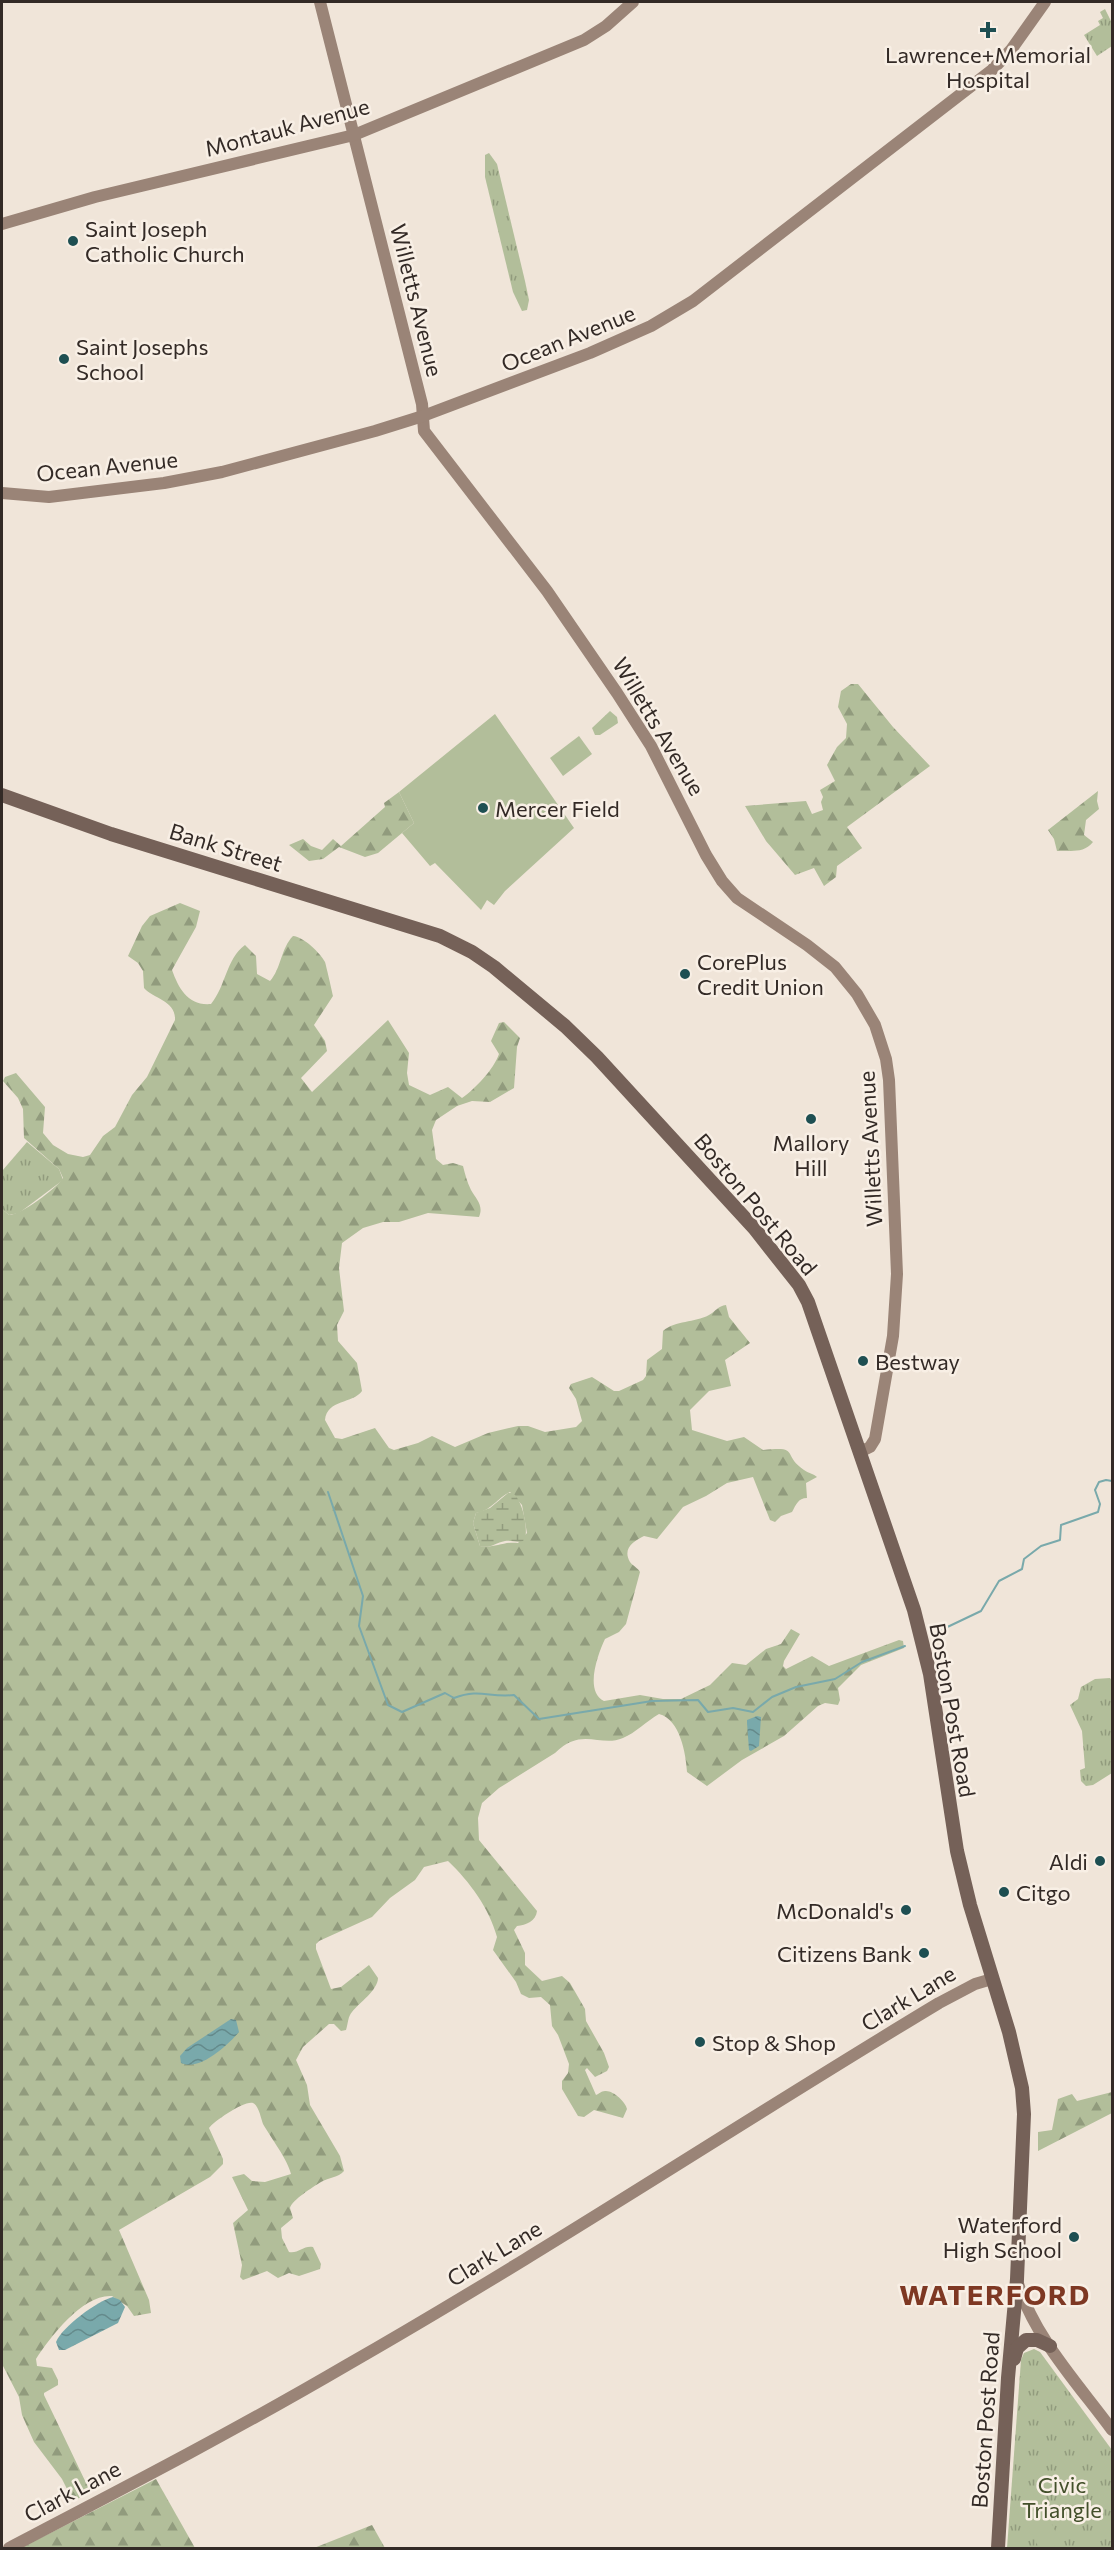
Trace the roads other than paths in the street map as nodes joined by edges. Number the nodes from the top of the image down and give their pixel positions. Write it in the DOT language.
graph roads {
  1 [pos="320,2"];
  2 [pos="633,2"];
  3 [pos="1045,2"];
  4 [pos="354,135"];
  5 [pos="2,224"];
  6 [pos="423,416"];
  7 [pos="2,492"];
  8 [pos="2,795"];
  9 [pos="440,936"];
  10 [pos="861,1452"];
  11 [pos="992,1979"];
  12 [pos="1017,2279"];
  13 [pos="1050,2346"];
  14 [pos="1008,2378"];
  15 [pos="1113,2430"];
  16 [pos="9,2548"];
  17 [pos="998,2548"];
  1 -- 4 [label="main road, Willetts Avenue"];
  2 -- 4 [label="main road, Montauk Avenue"];
  3 -- 6 [label="main road, Ocean Avenue"];
  4 -- 5 [label="main road, Montauk Avenue"];
  4 -- 6 [label="main road, Willetts Avenue"];
  6 -- 7 [label="main road, Ocean Avenue"];
  6 -- 10 [label="main road, Willetts Avenue"];
  8 -- 9 [label="main road, Bank Street"];
  9 -- 10 [label="main road, Boston Post Road"];
  10 -- 11 [label="main road, Boston Post Road"];
  11 -- 12 [label="main road, Boston Post Road"];
  11 -- 16 [label="main road, Clark Lane"];
  12 -- 13 [label="main road"];
  12 -- 14 [label="main road, Boston Post Road"];
  13 -- 14 [label="main road"];
  13 -- 15 [label="main road"];
  14 -- 17 [label="main road, Boston Post Road"];
}
